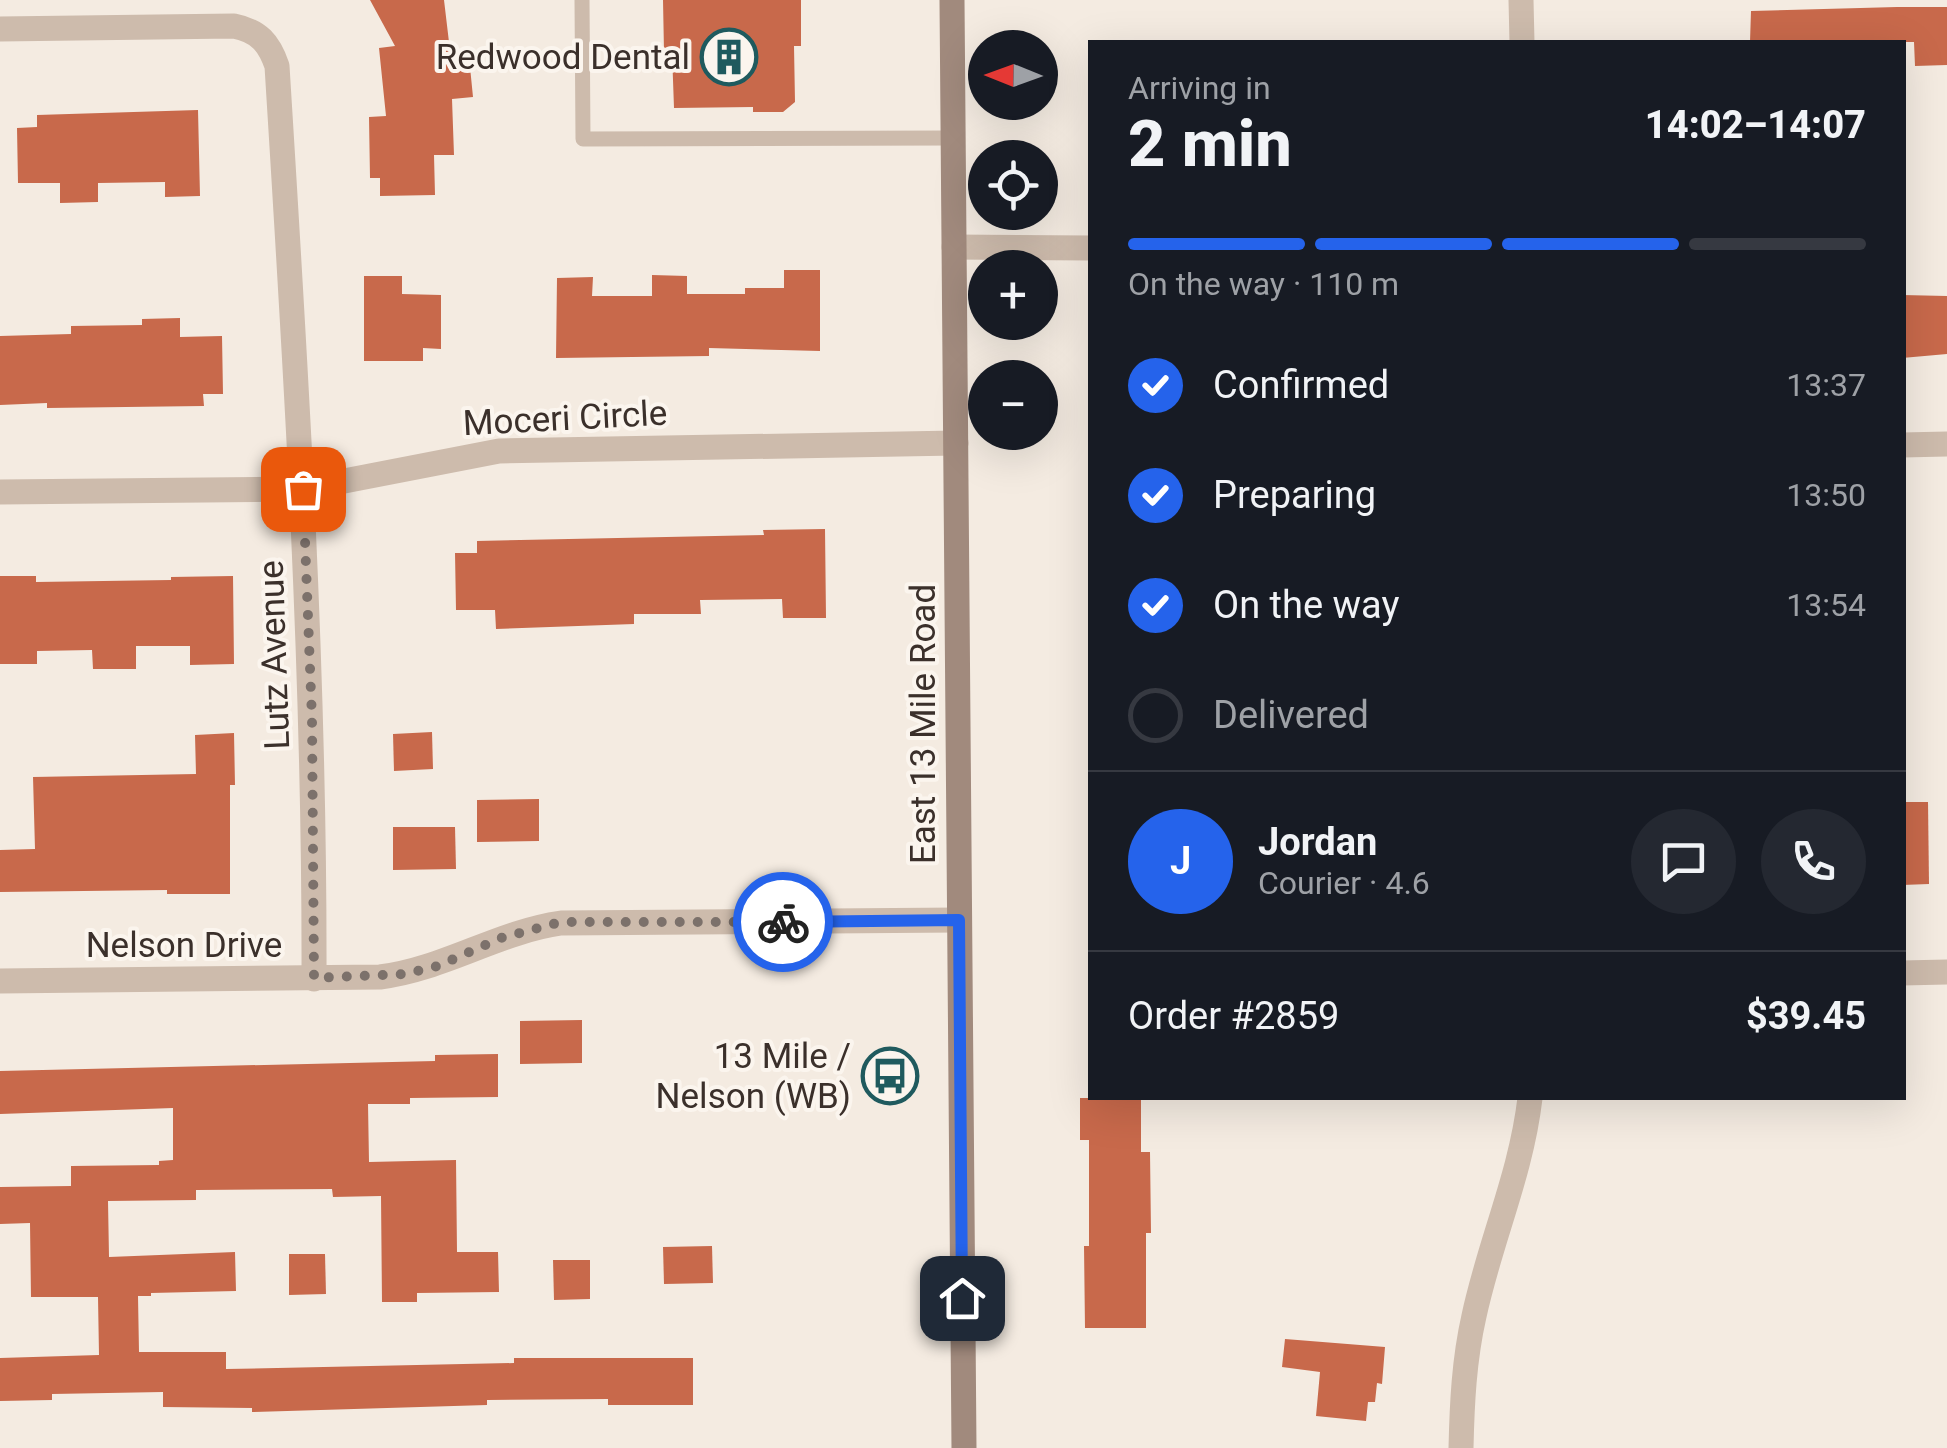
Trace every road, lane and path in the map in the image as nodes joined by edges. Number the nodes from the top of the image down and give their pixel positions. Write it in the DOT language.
graph roads {
  1 [pos="582,0"];
  2 [pos="952,0"];
  3 [pos="1521,0"];
  4 [pos="0,28"];
  5 [pos="1522,40"];
  6 [pos="953,138"];
  7 [pos="954,247"];
  8 [pos="1088,248"];
  9 [pos="956,443"];
  10 [pos="1947,444"];
  11 [pos="1906,445"];
  12 [pos="303,489"];
  13 [pos="0,492"];
  14 [pos="959,920"];
  15 [pos="1947,972"];
  16 [pos="1906,973"];
  17 [pos="314,978"];
  18 [pos="0,981"];
  19 [pos="1530,1100"];
  20 [pos="964,1448"];
  21 [pos="1462,1448"];
  1 -- 6 [label="lane"];
  2 -- 6 [label="main road, East 13 Mile Road"];
  3 -- 5 [label="street"];
  4 -- 12 [label="street, Lutz Avenue"];
  6 -- 7 [label="main road, East 13 Mile Road"];
  7 -- 8 [label="street"];
  7 -- 9 [label="main road, East 13 Mile Road"];
  9 -- 12 [label="street, Moceri Circle"];
  9 -- 14 [label="main road, East 13 Mile Road"];
  10 -- 11 [label="street"];
  12 -- 13 [label="street, Moceri Circle"];
  12 -- 17 [label="street, Lutz Avenue"];
  14 -- 17 [label="street, Nelson Drive"];
  14 -- 20 [label="main road, East 13 Mile Road"];
  15 -- 16 [label="street"];
  17 -- 18 [label="street, Nelson Drive"];
  19 -- 21 [label="street"];
}
